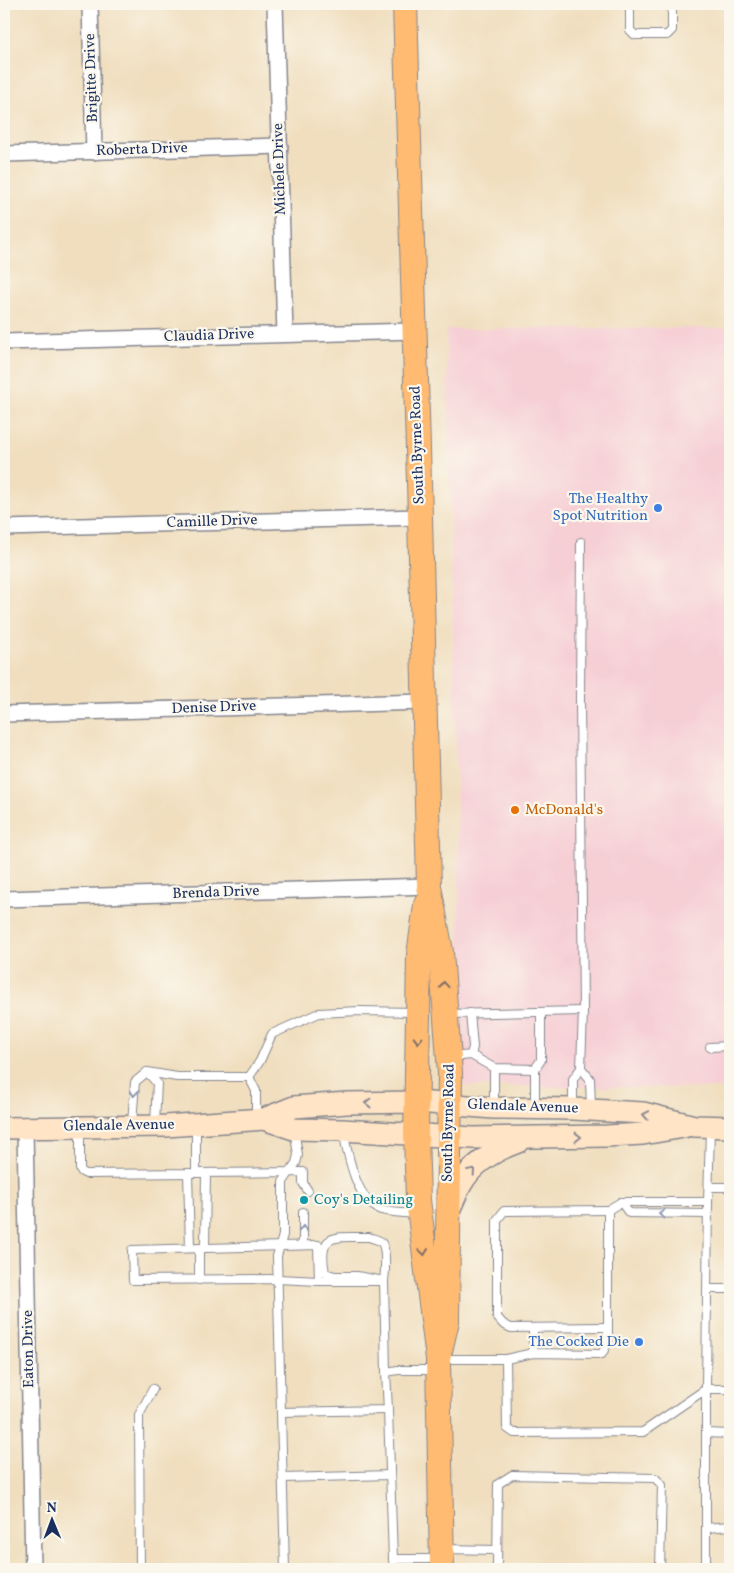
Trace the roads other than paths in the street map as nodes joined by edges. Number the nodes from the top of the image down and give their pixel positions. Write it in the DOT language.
graph roads {
  1 [pos="90,4"];
  2 [pos="275,4"];
  3 [pos="405,4"];
  4 [pos="630,4"];
  5 [pos="672,4"];
  6 [pos="280,146"];
  7 [pos="94,152"];
  8 [pos="4,154"];
  9 [pos="415,331"];
  10 [pos="285,334"];
  11 [pos="4,342"];
  12 [pos="420,517"];
  13 [pos="4,528"];
  14 [pos="581,542"];
  15 [pos="424,702"];
  16 [pos="4,714"];
  17 [pos="429,886"];
  18 [pos="4,899"];
  19 [pos="583,1011"];
  20 [pos="418,1012"];
  21 [pos="541,1012"];
  22 [pos="470,1013"];
  23 [pos="446,1014"];
  24 [pos="730,1046"];
  25 [pos="710,1047"];
  26 [pos="460,1056"];
  27 [pos="494,1068"];
  28 [pos="581,1068"];
  29 [pos="535,1069"];
  30 [pos="147,1072"];
  31 [pos="249,1077"];
  32 [pos="417,1102"];
  33 [pos="450,1103"];
  34 [pos="494,1108"];
  35 [pos="535,1108"];
  36 [pos="582,1109"];
  37 [pos="260,1120"];
  38 [pos="196,1124"];
  39 [pos="155,1126"];
  40 [pos="711,1126"];
  41 [pos="80,1127"];
  42 [pos="132,1127"];
  43 [pos="4,1128"];
  44 [pos="25,1128"];
  45 [pos="294,1129"];
  46 [pos="342,1130"];
  47 [pos="416,1134"];
  48 [pos="449,1136"];
  49 [pos="530,1137"];
  50 [pos="290,1172"];
  51 [pos="192,1173"];
  52 [pos="206,1173"];
  53 [pos="303,1183"];
  54 [pos="709,1186"];
  55 [pos="730,1187"];
  56 [pos="298,1190"];
  57 [pos="308,1190"];
  58 [pos="621,1202"];
  59 [pos="708,1202"];
  60 [pos="303,1210"];
  61 [pos="608,1210"];
  62 [pos="448,1213"];
  63 [pos="420,1214"];
  64 [pos="708,1214"];
  65 [pos="279,1245"];
  66 [pos="304,1245"];
  67 [pos="190,1248"];
  68 [pos="202,1248"];
  69 [pos="278,1279"];
  70 [pos="199,1280"];
  71 [pos="319,1281"];
  72 [pos="384,1281"];
  73 [pos="708,1289"];
  74 [pos="730,1289"];
  75 [pos="608,1327"];
  76 [pos="533,1328"];
  77 [pos="533,1353"];
  78 [pos="506,1359"];
  79 [pos="438,1365"];
  80 [pos="386,1372"];
  81 [pos="153,1389"];
  82 [pos="706,1389"];
  83 [pos="730,1389"];
  84 [pos="388,1410"];
  85 [pos="281,1412"];
  86 [pos="706,1433"];
  87 [pos="730,1434"];
  88 [pos="390,1475"];
  89 [pos="284,1478"];
  90 [pos="730,1526"];
  91 [pos="706,1528"];
  92 [pos="497,1550"];
  93 [pos="393,1559"];
  94 [pos="441,1559"];
  95 [pos="33,1569"];
  96 [pos="140,1569"];
  97 [pos="285,1569"];
  98 [pos="394,1569"];
  99 [pos="497,1569"];
  100 [pos="660,1569"];
  101 [pos="706,1569"];
  1 -- 7 [label="street, Brigitte Drive"];
  2 -- 6 [label="street, Michele Drive"];
  3 -- 9 [label="main road, South Byrne Road"];
  4 -- 5 [label="lane"];
  6 -- 7 [label="street, Roberta Drive"];
  6 -- 10 [label="street, Michele Drive"];
  7 -- 8 [label="street, Roberta Drive"];
  9 -- 10 [label="street, Claudia Drive"];
  9 -- 12 [label="main road, South Byrne Road"];
  10 -- 11 [label="street, Claudia Drive"];
  12 -- 13 [label="street, Camille Drive"];
  12 -- 15 [label="main road, South Byrne Road"];
  14 -- 19 [label="lane"];
  15 -- 16 [label="street, Denise Drive"];
  15 -- 17 [label="main road, South Byrne Road"];
  17 -- 18 [label="street, Brenda Drive"];
  17 -- 20 [label="main road, South Byrne Road"];
  23 -- 17 [label="main road, South Byrne Road, one-way"];
  19 -- 21 [label="lane"];
  19 -- 28 [label="lane"];
  20 -- 31 [label="lane"];
  20 -- 32 [label="main road, South Byrne Road, one-way"];
  21 -- 22 [label="lane"];
  21 -- 29 [label="lane"];
  22 -- 23 [label="lane"];
  22 -- 26 [label="lane"];
  23 -- 26 [label="main road, South Byrne Road"];
  24 -- 25 [label="lane"];
  26 -- 27 [label="lane"];
  26 -- 33 [label="main road, South Byrne Road"];
  27 -- 29 [label="lane"];
  27 -- 34 [label="lane"];
  28 -- 36 [label="lane"];
  28 -- 36 [label="lane"];
  29 -- 35 [label="lane"];
  30 -- 31 [label="lane"];
  30 -- 39 [label="lane"];
  30 -- 42 [label="lane, one-way"];
  31 -- 37 [label="lane"];
  32 -- 33 [label="main road, Glendale Avenue"];
  32 -- 37 [label="main road, Glendale Avenue, one-way"];
  32 -- 47 [label="main road, South Byrne Road"];
  33 -- 34 [label="main road, Glendale Avenue"];
  33 -- 48 [label="main road, South Byrne Road"];
  34 -- 35 [label="main road, Glendale Avenue"];
  35 -- 36 [label="main road, Glendale Avenue"];
  40 -- 36 [label="main road, Glendale Avenue, one-way"];
  37 -- 38 [label="main road, Glendale Avenue"];
  37 -- 45 [label="main road, Glendale Avenue"];
  38 -- 39 [label="main road, Glendale Avenue"];
  38 -- 51 [label="lane"];
  39 -- 42 [label="main road, Glendale Avenue"];
  49 -- 40 [label="main road, Glendale Avenue, one-way"];
  40 -- 54 [label="lane"];
  41 -- 42 [label="main road, Glendale Avenue"];
  41 -- 44 [label="main road, Glendale Avenue"];
  41 -- 51 [label="lane"];
  43 -- 44 [label="main road, Glendale Avenue"];
  44 -- 95 [label="street, Eaton Drive"];
  45 -- 46 [label="main road, Glendale Avenue"];
  45 -- 50 [label="lane"];
  46 -- 47 [label="main road, Glendale Avenue"];
  46 -- 63 [label="lane"];
  47 -- 48 [label="main road, Glendale Avenue"];
  47 -- 63 [label="main road, South Byrne Road"];
  48 -- 49 [label="main road, Glendale Avenue"];
  48 -- 62 [label="main road, South Byrne Road"];
  62 -- 49 [label="main road, one-way"];
  50 -- 52 [label="lane"];
  50 -- 53 [label="lane"];
  50 -- 65 [label="lane"];
  51 -- 52 [label="lane"];
  51 -- 67 [label="lane"];
  52 -- 68 [label="lane"];
  53 -- 56 [label="lane"];
  53 -- 57 [label="lane"];
  54 -- 55 [label="lane"];
  54 -- 59 [label="lane"];
  58 -- 59 [label="lane"];
  58 -- 61 [label="lane"];
  64 -- 58 [label="lane, one-way"];
  59 -- 64 [label="lane"];
  66 -- 60 [label="lane, one-way"];
  61 -- 75 [label="lane"];
  61 -- 76 [label="lane"];
  62 -- 79 [label="main road, South Byrne Road"];
  63 -- 79 [label="main road, South Byrne Road, one-way"];
  64 -- 73 [label="lane"];
  65 -- 66 [label="lane"];
  65 -- 68 [label="lane"];
  65 -- 69 [label="lane"];
  66 -- 71 [label="lane"];
  67 -- 68 [label="lane"];
  67 -- 70 [label="lane"];
  68 -- 70 [label="lane"];
  69 -- 70 [label="lane"];
  69 -- 71 [label="lane"];
  69 -- 85 [label="lane"];
  71 -- 72 [label="lane"];
  72 -- 72 [label="lane"];
  72 -- 80 [label="lane"];
  73 -- 74 [label="lane"];
  73 -- 82 [label="lane"];
  75 -- 76 [label="lane"];
  75 -- 77 [label="lane"];
  76 -- 77 [label="lane"];
  77 -- 78 [label="lane"];
  78 -- 79 [label="lane"];
  78 -- 82 [label="lane"];
  79 -- 80 [label="lane"];
  79 -- 94 [label="main road, South Byrne Road"];
  80 -- 84 [label="lane"];
  81 -- 96 [label="lane"];
  82 -- 83 [label="lane"];
  82 -- 86 [label="lane"];
  84 -- 85 [label="lane"];
  84 -- 88 [label="lane"];
  85 -- 89 [label="lane"];
  86 -- 87 [label="lane"];
  86 -- 91 [label="lane"];
  88 -- 89 [label="lane"];
  88 -- 93 [label="lane"];
  89 -- 97 [label="lane"];
  90 -- 91 [label="lane"];
  91 -- 101 [label="lane"];
  92 -- 94 [label="lane"];
  92 -- 99 [label="lane"];
  92 -- 100 [label="lane"];
  93 -- 94 [label="lane"];
  93 -- 98 [label="lane"];
}
